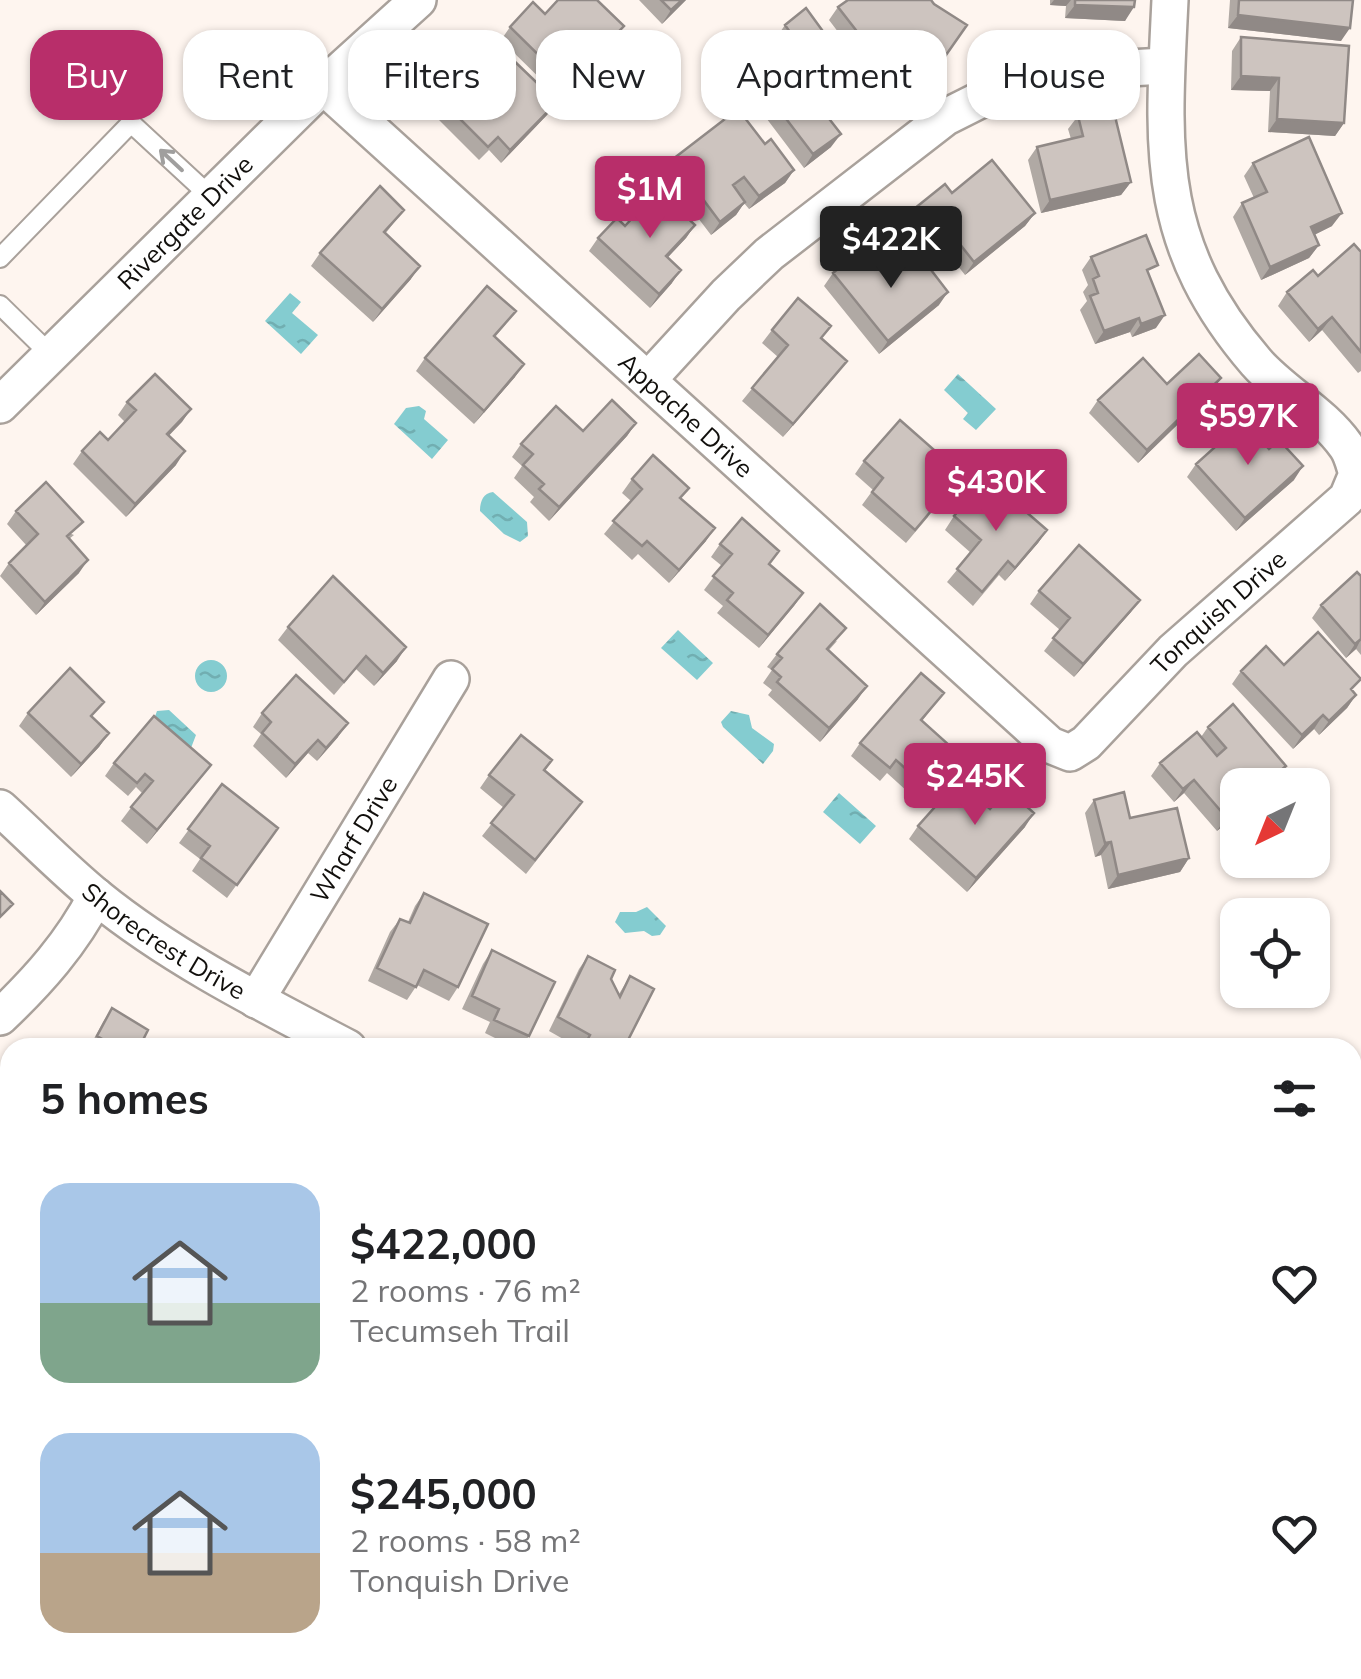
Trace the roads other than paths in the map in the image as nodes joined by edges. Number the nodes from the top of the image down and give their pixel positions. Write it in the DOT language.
graph roads {
  1 [pos="418,0"];
  2 [pos="1170,0"];
  3 [pos="1165,66"];
  4 [pos="328,81"];
  5 [pos="328,91"];
  6 [pos="289,120"];
  7 [pos="211,197"];
  8 [pos="0,258"];
  9 [pos="0,305"];
  10 [pos="51,355"];
  11 [pos="648,380"];
  12 [pos="0,405"];
  13 [pos="450,680"];
  14 [pos="1050,745"];
  15 [pos="0,808"];
  16 [pos="96,896"];
  17 [pos="256,1000"];
  18 [pos="0,1018"];
  19 [pos="329,1038"];
  1 -- 4 [label="street, Rivergate Drive"];
  2 -- 3 [label="street"];
  3 -- 11 [label="street"];
  3 -- 14 [label="street, Tonquish Drive"];
  5 -- 11 [label="street, Appache Drive"];
  6 -- 7 [label="street, Rivergate Drive"];
  7 -- 8 [label="lane, one-way"];
  7 -- 10 [label="street, Rivergate Drive"];
  9 -- 10 [label="lane"];
  10 -- 12 [label="street, Rivergate Drive"];
  11 -- 14 [label="street, Appache Drive"];
  13 -- 17 [label="street, Wharf Drive"];
  15 -- 16 [label="street, Shorecrest Drive"];
  16 -- 17 [label="street, Shorecrest Drive"];
  16 -- 18 [label="street"];
  17 -- 19 [label="street, Shorecrest Drive"];
}
